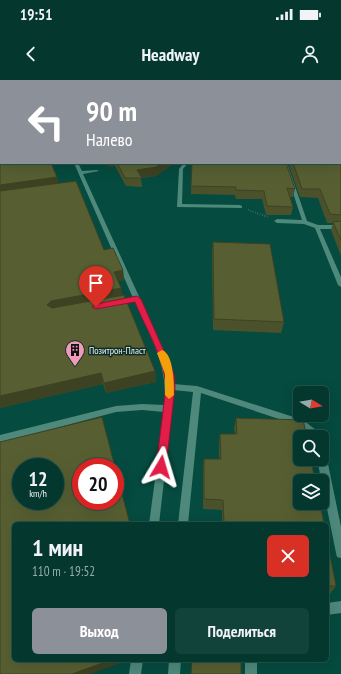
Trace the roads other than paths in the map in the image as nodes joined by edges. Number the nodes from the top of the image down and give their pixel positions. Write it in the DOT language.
graph roads {
  1 [pos="76,164"];
  2 [pos="185,164"];
  3 [pos="285,164"];
  4 [pos="97,171"];
  5 [pos="81,173"];
  6 [pos="240,207"];
  7 [pos="277,221"];
  8 [pos="305,222"];
  9 [pos="317,227"];
  10 [pos="341,227"];
  11 [pos="341,285"];
  12 [pos="137,299"];
  13 [pos="107,305"];
  14 [pos="170,387"];
  15 [pos="197,389"];
  16 [pos="168,409"];
  17 [pos="309,430"];
  18 [pos="0,439"];
  19 [pos="323,466"];
  20 [pos="154,522"];
  21 [pos="183,522"];
  22 [pos="341,553"];
  23 [pos="341,607"];
  24 [pos="329,609"];
  25 [pos="137,662"];
  26 [pos="175,662"];
  27 [pos="250,662"];
  28 [pos="135,674"];
  29 [pos="174,674"];
  30 [pos="251,674"];
  1 -- 5 [label="lane"];
  2 -- 6 [label="lane"];
  3 -- 8 [label="lane"];
  4 -- 5 [label="lane"];
  5 -- 12 [label="lane"];
  7 -- 8 [label="lane"];
  8 -- 9 [label="lane"];
  9 -- 10 [label="lane"];
  9 -- 11 [label="lane"];
  12 -- 13 [label="lane"];
  12 -- 14 [label="lane"];
  14 -- 15 [label="lane"];
  14 -- 16 [label="lane"];
  15 -- 17 [label="lane"];
  15 -- 21 [label="lane"];
  16 -- 18 [label="lane"];
  16 -- 20 [label="lane"];
  19 -- 22 [label="lane"];
  23 -- 24 [label="lane"];
  25 -- 28 [label="lane"];
  26 -- 29 [label="lane"];
  27 -- 30 [label="lane"];
}
